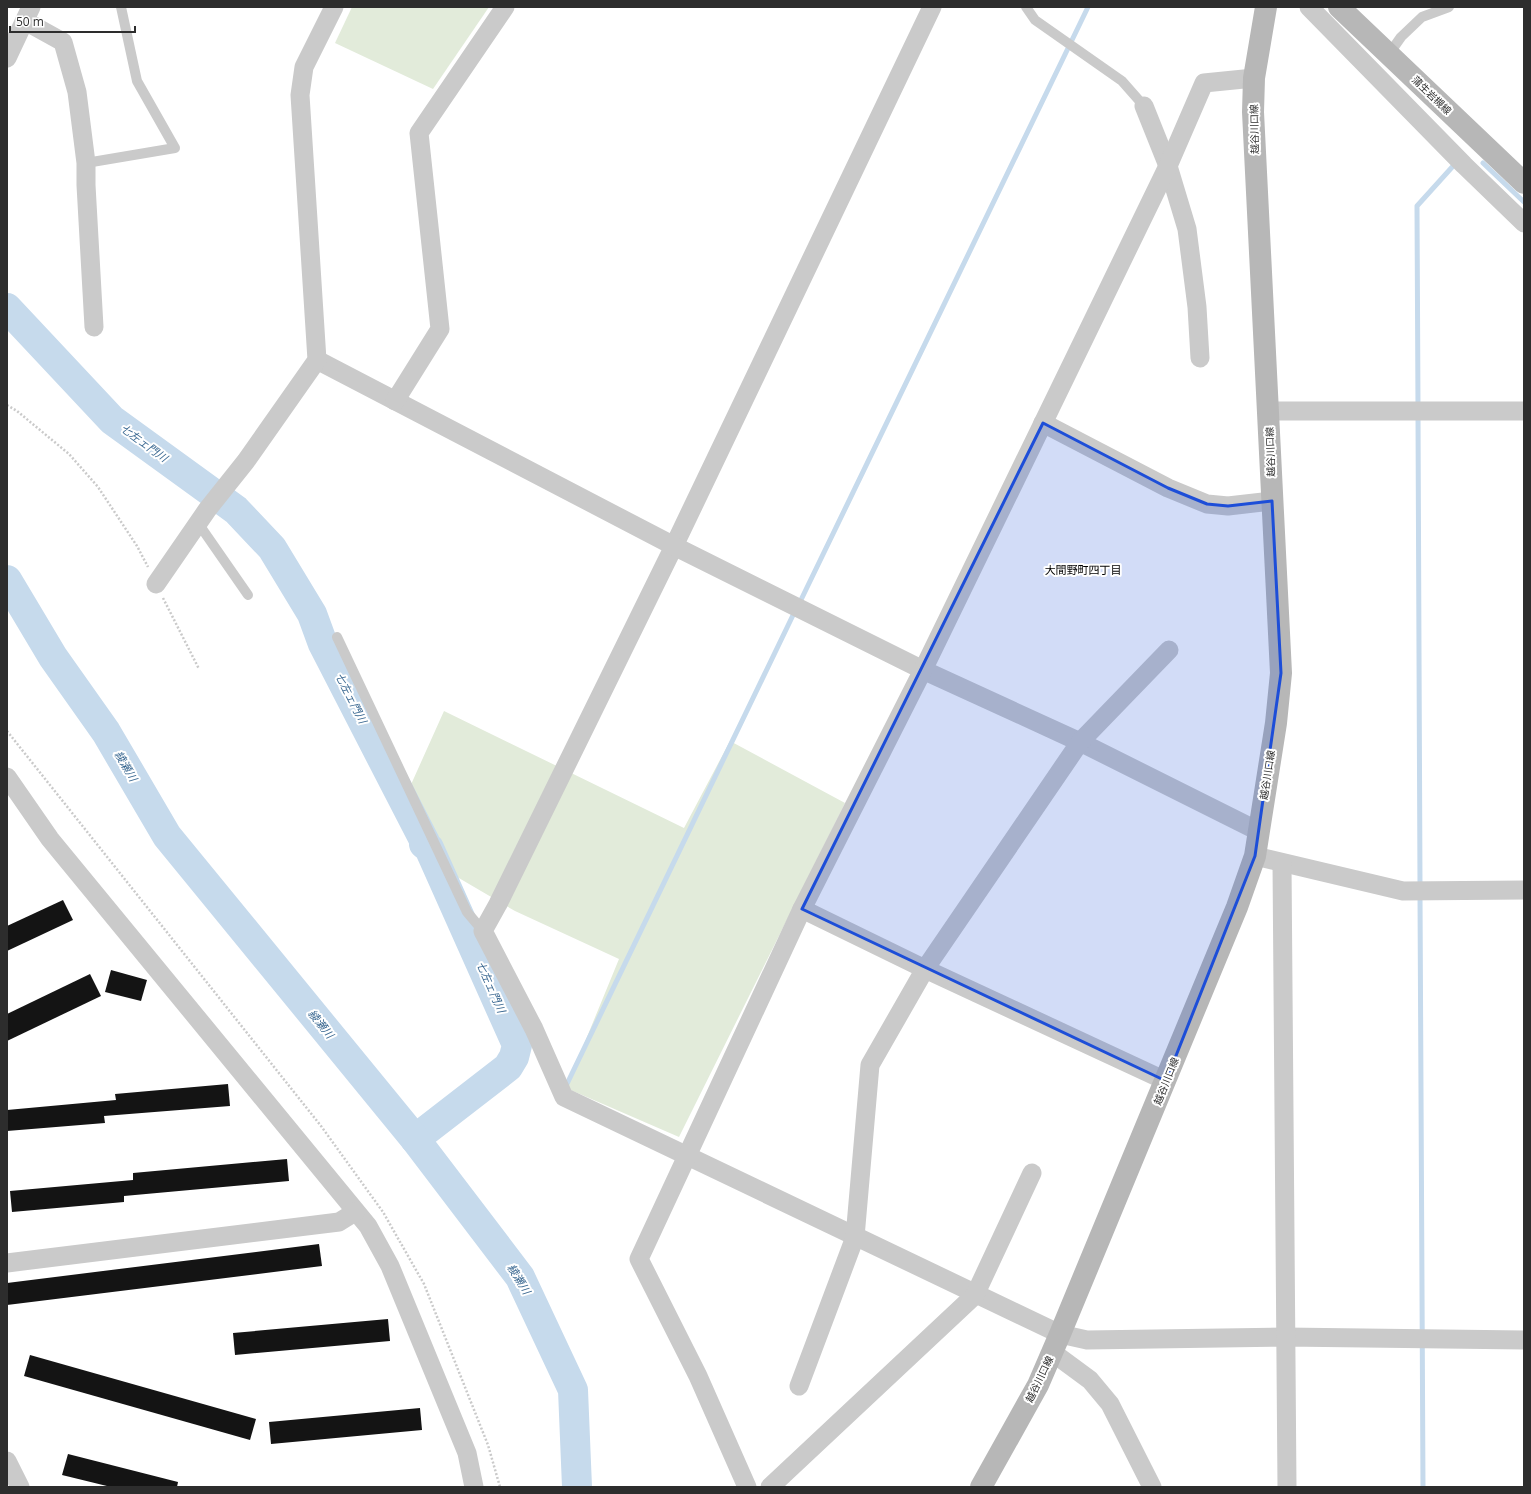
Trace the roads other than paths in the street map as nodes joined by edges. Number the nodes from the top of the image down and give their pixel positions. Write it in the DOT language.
graph roads {
  1 [pos="121,7"];
  2 [pos="334,7"];
  3 [pos="505,7"];
  4 [pos="932,7"];
  5 [pos="1026,7"];
  6 [pos="1266,7"];
  7 [pos="1309,7"];
  8 [pos="1339,7"];
  9 [pos="1449,7"];
  10 [pos="28,14"];
  11 [pos="1389,54"];
  12 [pos="7,58"];
  13 [pos="1254,78"];
  14 [pos="1144,106"];
  15 [pos="86,163"];
  16 [pos="1168,166"];
  17 [pos="1524,183"];
  18 [pos="1524,223"];
  19 [pos="94,326"];
  20 [pos="1200,358"];
  21 [pos="317,360"];
  22 [pos="395,401"];
  23 [pos="1269,411"];
  24 [pos="1524,411"];
  25 [pos="1043,423"];
  26 [pos="1272,501"];
  27 [pos="198,523"];
  28 [pos="674,546"];
  29 [pos="156,584"];
  30 [pos="248,595"];
  31 [pos="337,637"];
  32 [pos="1169,650"];
  33 [pos="923,670"];
  34 [pos="1080,742"];
  35 [pos="7,778"];
  36 [pos="1258,831"];
  37 [pos="1255,856"];
  38 [pos="1282,863"];
  39 [pos="1524,890"];
  40 [pos="802,909"];
  41 [pos="483,931"];
  42 [pos="925,969"];
  43 [pos="1166,1081"];
  44 [pos="686,1155"];
  45 [pos="1032,1173"];
  46 [pos="355,1212"];
  47 [pos="855,1237"];
  48 [pos="7,1263"];
  49 [pos="975,1295"];
  50 [pos="1285,1337"];
  51 [pos="1524,1340"];
  52 [pos="1056,1343"];
  53 [pos="800,1386"];
  54 [pos="7,1462"];
  55 [pos="20,1487"];
  56 [pos="474,1487"];
  57 [pos="747,1487"];
  58 [pos="770,1487"];
  59 [pos="981,1487"];
  60 [pos="1152,1487"];
  61 [pos="1287,1487"];
  1 -- 15 [label="lane"];
  2 -- 21 [label="street"];
  3 -- 22 [label="street"];
  4 -- 28 [label="street"];
  5 -- 14 [label="lane"];
  6 -- 13 [label="main road, 越谷川口線"];
  7 -- 18 [label="street"];
  8 -- 11 [label="main road, 蒲生岩槻線"];
  9 -- 11 [label="lane"];
  10 -- 12 [label="street"];
  10 -- 15 [label="street"];
  11 -- 17 [label="main road, 蒲生岩槻線"];
  13 -- 16 [label="street"];
  13 -- 23 [label="main road, 越谷川口線"];
  14 -- 16 [label="street"];
  15 -- 19 [label="street"];
  16 -- 20 [label="street"];
  16 -- 25 [label="street"];
  21 -- 22 [label="street"];
  21 -- 27 [label="street"];
  22 -- 28 [label="street"];
  23 -- 24 [label="street"];
  23 -- 26 [label="main road, 越谷川口線"];
  25 -- 26 [label="street"];
  25 -- 33 [label="street"];
  26 -- 36 [label="main road, 越谷川口線"];
  27 -- 29 [label="street"];
  27 -- 30 [label="lane"];
  28 -- 33 [label="street"];
  28 -- 41 [label="street"];
  31 -- 41 [label="lane"];
  32 -- 34 [label="street"];
  33 -- 34 [label="street"];
  33 -- 40 [label="street"];
  34 -- 36 [label="street"];
  34 -- 42 [label="street"];
  35 -- 46 [label="street"];
  36 -- 37 [label="main road, 越谷川口線"];
  37 -- 38 [label="street"];
  37 -- 43 [label="main road, 越谷川口線"];
  38 -- 39 [label="street"];
  38 -- 50 [label="street"];
  40 -- 42 [label="street"];
  40 -- 44 [label="street"];
  41 -- 44 [label="street"];
  42 -- 43 [label="street"];
  42 -- 47 [label="street"];
  43 -- 52 [label="main road, 越谷川口線"];
  44 -- 47 [label="street"];
  44 -- 57 [label="street"];
  45 -- 49 [label="street"];
  46 -- 48 [label="street"];
  46 -- 56 [label="street"];
  47 -- 49 [label="street"];
  47 -- 53 [label="street"];
  49 -- 52 [label="street"];
  49 -- 58 [label="street"];
  50 -- 51 [label="street"];
  50 -- 52 [label="street"];
  50 -- 61 [label="street"];
  52 -- 59 [label="main road, 越谷川口線"];
  52 -- 60 [label="street"];
  54 -- 55 [label="street"];
}
